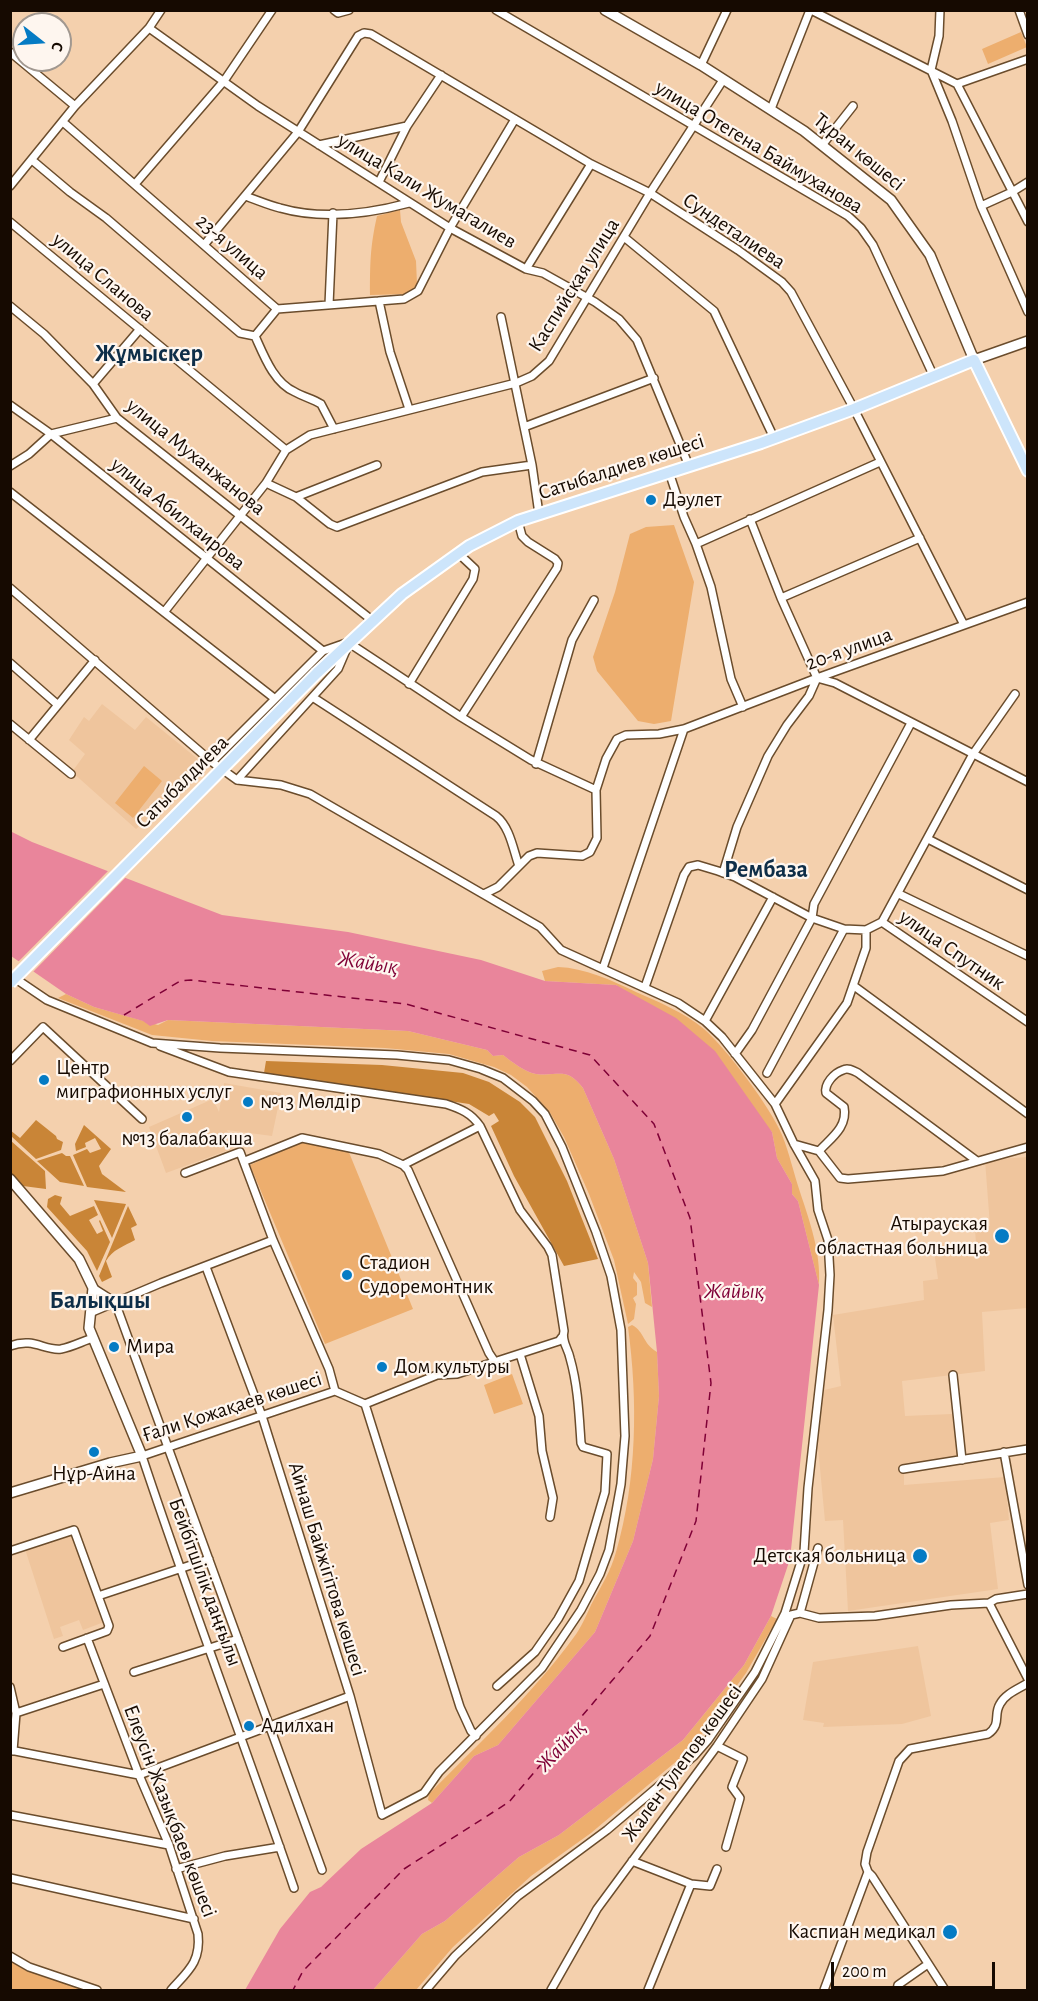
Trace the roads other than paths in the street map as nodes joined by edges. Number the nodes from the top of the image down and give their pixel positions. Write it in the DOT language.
graph roads {
  1 [pos="160,10"];
  2 [pos="273,10"];
  3 [pos="334,10"];
  4 [pos="349,10"];
  5 [pos="496,10"];
  6 [pos="605,10"];
  7 [pos="811,10"];
  8 [pos="940,10"];
  9 [pos="1019,10"];
  10 [pos="724,11"];
  11 [pos="149,28"];
  12 [pos="1028,35"];
  13 [pos="10,52"];
  14 [pos="1028,59"];
  15 [pos="701,65"];
  16 [pos="931,70"];
  17 [pos="441,75"];
  18 [pos="723,80"];
  19 [pos="224,81"];
  20 [pos="957,84"];
  21 [pos="75,106"];
  22 [pos="853,106"];
  23 [pos="771,109"];
  24 [pos="515,119"];
  25 [pos="63,122"];
  26 [pos="693,125"];
  27 [pos="406,126"];
  28 [pos="298,132"];
  29 [pos="823,144"];
  30 [pos="319,145"];
  31 [pos="32,160"];
  32 [pos="591,164"];
  33 [pos="379,182"];
  34 [pos="1028,182"];
  35 [pos="135,184"];
  36 [pos="10,186"];
  37 [pos="1012,192"];
  38 [pos="650,193"];
  39 [pos="245,196"];
  40 [pos="409,203"];
  41 [pos="981,206"];
  42 [pos="333,213"];
  43 [pos="10,222"];
  44 [pos="1028,222"];
  45 [pos="450,228"];
  46 [pos="624,237"];
  47 [pos="204,245"];
  48 [pos="526,269"];
  49 [pos="586,298"];
  50 [pos="379,301"];
  51 [pos="329,305"];
  52 [pos="10,306"];
  53 [pos="277,309"];
  54 [pos="1028,312"];
  55 [pos="501,317"];
  56 [pos="140,329"];
  57 [pos="255,336"];
  58 [pos="1028,341"];
  59 [pos="974,360"];
  60 [pos="934,377"];
  61 [pos="654,378"];
  62 [pos="516,383"];
  63 [pos="93,384"];
  64 [pos="10,405"];
  65 [pos="409,409"];
  66 [pos="854,409"];
  67 [pos="117,418"];
  68 [pos="524,427"];
  69 [pos="334,429"];
  70 [pos="51,434"];
  71 [pos="774,438"];
  72 [pos="286,450"];
  73 [pos="880,462"];
  74 [pos="377,465"];
  75 [pos="532,465"];
  76 [pos="10,466"];
  77 [pos="689,466"];
  78 [pos="1028,471"];
  79 [pos="669,472"];
  80 [pos="266,483"];
  81 [pos="10,492"];
  82 [pos="296,497"];
  83 [pos="539,514"];
  84 [pos="241,515"];
  85 [pos="750,519"];
  86 [pos="518,521"];
  87 [pos="920,538"];
  88 [pos="696,544"];
  89 [pos="458,553"];
  90 [pos="207,560"];
  91 [pos="10,588"];
  92 [pos="781,598"];
  93 [pos="594,600"];
  94 [pos="1028,602"];
  95 [pos="165,611"];
  96 [pos="373,621"];
  97 [pos="964,625"];
  98 [pos="349,643"];
  99 [pos="323,651"];
  100 [pos="95,660"];
  101 [pos="10,663"];
  102 [pos="316,674"];
  103 [pos="817,678"];
  104 [pos="409,684"];
  105 [pos="1015,694"];
  106 [pos="274,698"];
  107 [pos="314,698"];
  108 [pos="58,705"];
  109 [pos="743,707"];
  110 [pos="461,717"];
  111 [pos="910,723"];
  112 [pos="10,724"];
  113 [pos="684,729"];
  114 [pos="30,740"];
  115 [pos="973,754"];
  116 [pos="212,762"];
  117 [pos="536,764"];
  118 [pos="71,774"];
  119 [pos="237,780"];
  120 [pos="1028,782"];
  121 [pos="596,790"];
  122 [pos="928,839"];
  123 [pos="519,866"];
  124 [pos="723,873"];
  125 [pos="1028,890"];
  126 [pos="484,894"];
  127 [pos="899,894"];
  128 [pos="773,897"];
  129 [pos="812,918"];
  130 [pos="882,922"];
  131 [pos="844,929"];
  132 [pos="866,930"];
  133 [pos="1028,956"];
  134 [pos="603,968"];
  135 [pos="10,975"];
  136 [pos="10,982"];
  137 [pos="854,986"];
  138 [pos="645,987"];
  139 [pos="705,1020"];
  140 [pos="1028,1022"];
  141 [pos="152,1043"];
  142 [pos="735,1054"];
  143 [pos="10,1061"];
  144 [pos="767,1073"];
  145 [pos="775,1104"];
  146 [pos="1028,1114"];
  147 [pos="142,1119"];
  148 [pos="480,1126"];
  149 [pos="794,1144"];
  150 [pos="1028,1147"];
  151 [pos="819,1151"];
  152 [pos="245,1161"];
  153 [pos="977,1161"];
  154 [pos="403,1165"];
  155 [pos="185,1173"];
  156 [pos="10,1179"];
  157 [pos="273,1240"];
  158 [pos="206,1267"];
  159 [pos="93,1288"];
  160 [pos="115,1302"];
  161 [pos="90,1312"];
  162 [pos="562,1337"];
  163 [pos="93,1338"];
  164 [pos="10,1346"];
  165 [pos="520,1354"];
  166 [pos="495,1362"];
  167 [pos="954,1376"];
  168 [pos="335,1391"];
  169 [pos="365,1404"];
  170 [pos="262,1416"];
  171 [pos="168,1448"];
  172 [pos="1028,1449"];
  173 [pos="1004,1452"];
  174 [pos="142,1456"];
  175 [pos="962,1460"];
  176 [pos="903,1469"];
  177 [pos="10,1493"];
  178 [pos="550,1517"];
  179 [pos="818,1548"];
  180 [pos="10,1551"];
  181 [pos="209,1559"];
  182 [pos="179,1569"];
  183 [pos="1028,1585"];
  184 [pos="1028,1594"];
  185 [pos="98,1596"];
  186 [pos="989,1603"];
  187 [pos="800,1613"];
  188 [pos="87,1638"];
  189 [pos="238,1639"];
  190 [pos="63,1647"];
  191 [pos="209,1649"];
  192 [pos="134,1672"];
  193 [pos="1028,1681"];
  194 [pos="104,1684"];
  195 [pos="496,1686"];
  196 [pos="10,1687"];
  197 [pos="350,1696"];
  198 [pos="16,1713"];
  199 [pos="269,1726"];
  200 [pos="476,1736"];
  201 [pos="242,1737"];
  202 [pos="717,1746"];
  203 [pos="12,1751"];
  204 [pos="139,1775"];
  205 [pos="10,1815"];
  206 [pos="169,1845"];
  207 [pos="280,1847"];
  208 [pos="726,1847"];
  209 [pos="632,1861"];
  210 [pos="176,1869"];
  211 [pos="717,1869"];
  212 [pos="322,1870"];
  213 [pos="868,1872"];
  214 [pos="10,1878"];
  215 [pos="691,1884"];
  216 [pos="294,1888"];
  217 [pos="194,1919"];
  218 [pos="10,1956"];
  219 [pos="928,1964"];
  220 [pos="97,1990"];
  221 [pos="171,1990"];
  222 [pos="426,1990"];
  223 [pos="551,1990"];
  224 [pos="648,1990"];
  225 [pos="824,1990"];
  226 [pos="897,1990"];
  227 [pos="945,1990"];
  1 -- 11 [label="street"];
  2 -- 19 [label="street"];
  3 -- 4 [label="street"];
  5 -- 26 [label="street, улица Отегена Баймуханова"];
  6 -- 15 [label="street, Тұран көшесі"];
  7 -- 16 [label="street"];
  7 -- 23 [label="street"];
  8 -- 16 [label="street"];
  9 -- 12 [label="street"];
  10 -- 15 [label="street"];
  11 -- 19 [label="street, улица Кали Жумагалиев"];
  11 -- 21 [label="street"];
  13 -- 21 [label="street"];
  14 -- 20 [label="street"];
  15 -- 18 [label="street, Тұран көшесі"];
  16 -- 20 [label="street"];
  16 -- 41 [label="street"];
  17 -- 24 [label="street, Сундеталиева"];
  17 -- 27 [label="street"];
  17 -- 28 [label="street, Сундеталиева"];
  18 -- 23 [label="street, Тұран көшесі"];
  18 -- 26 [label="street, Каспийская улица"];
  19 -- 28 [label="street, улица Кали Жумагалиев"];
  19 -- 35 [label="street"];
  20 -- 37 [label="street"];
  21 -- 25 [label="street"];
  22 -- 29 [label="street"];
  23 -- 29 [label="street, Тұран көшесі"];
  24 -- 32 [label="street, Сундеталиева"];
  24 -- 45 [label="street"];
  25 -- 31 [label="street"];
  25 -- 35 [label="street, 23-я улица"];
  26 -- 38 [label="street, Каспийская улица"];
  26 -- 60 [label="street, улица Отегена Баймуханова"];
  27 -- 30 [label="street"];
  27 -- 33 [label="street"];
  28 -- 30 [label="street, улица Кали Жумагалиев"];
  28 -- 39 [label="street"];
  29 -- 59 [label="street, Тұран көшесі"];
  30 -- 33 [label="street, улица Кали Жумагалиев"];
  31 -- 36 [label="street"];
  31 -- 57 [label="street"];
  32 -- 38 [label="street, Сундеталиева"];
  32 -- 48 [label="street"];
  33 -- 40 [label="street, улица Кали Жумагалиев"];
  34 -- 37 [label="street"];
  35 -- 47 [label="street, 23-я улица"];
  37 -- 41 [label="street"];
  37 -- 44 [label="street"];
  38 -- 46 [label="street, Каспийская улица"];
  38 -- 66 [label="street, Сундеталиева"];
  39 -- 42 [label="street"];
  39 -- 47 [label="street"];
  40 -- 42 [label="street"];
  40 -- 45 [label="street, улица Кали Жумагалиев"];
  41 -- 54 [label="street"];
  42 -- 51 [label="street"];
  43 -- 56 [label="street, улица Сланова"];
  45 -- 48 [label="street, улица Кали Жумагалиев"];
  45 -- 50 [label="street, 23-я улица"];
  46 -- 49 [label="street, Каспийская улица"];
  46 -- 71 [label="street"];
  47 -- 53 [label="street, 23-я улица"];
  48 -- 49 [label="street, улица Кали Жумагалиев"];
  49 -- 61 [label="street, улица Кали Жумагалиев"];
  49 -- 62 [label="street, Каспийская улица"];
  50 -- 51 [label="street, 23-я улица"];
  50 -- 65 [label="street"];
  51 -- 53 [label="street, 23-я улица"];
  52 -- 63 [label="street, улица Муханжанова"];
  53 -- 57 [label="street"];
  55 -- 62 [label="street"];
  56 -- 63 [label="street"];
  56 -- 72 [label="street, улица Сланова"];
  57 -- 69 [label="street"];
  58 -- 59 [label="street"];
  59 -- 60 [label="main road, Сатыбалдиев көшесі"];
  59 -- 78 [label="main road, Тұран көшесі"];
  60 -- 66 [label="main road, Сатыбалдиев көшесі"];
  61 -- 68 [label="street"];
  61 -- 77 [label="street, улица Кали Жумагалиев"];
  62 -- 65 [label="street, Каспийская улица"];
  62 -- 68 [label="street"];
  63 -- 67 [label="street, улица Муханжанова"];
  64 -- 70 [label="street, улица Абилхаирова"];
  65 -- 69 [label="street, Каспийская улица"];
  66 -- 71 [label="main road, Сатыбалдиев көшесі"];
  66 -- 73 [label="street, Сундеталиева"];
  67 -- 70 [label="street"];
  67 -- 84 [label="street, улица Муханжанова"];
  68 -- 75 [label="street"];
  69 -- 72 [label="street, Каспийская улица"];
  70 -- 76 [label="street"];
  70 -- 90 [label="street, улица Абилхаирова"];
  71 -- 77 [label="main road, Сатыбалдиев көшесі"];
  72 -- 80 [label="street, Каспийская улица"];
  73 -- 85 [label="street"];
  73 -- 87 [label="street, Сундеталиева"];
  74 -- 82 [label="street"];
  75 -- 82 [label="street"];
  75 -- 83 [label="street"];
  77 -- 79 [label="main road, Сатыбалдиев көшесі"];
  79 -- 83 [label="main road, Сатыбалдиев көшесі"];
  79 -- 88 [label="street"];
  80 -- 82 [label="street"];
  80 -- 84 [label="street, Каспийская улица"];
  81 -- 95 [label="street"];
  83 -- 86 [label="main road, Сатыбалдиев көшесі"];
  84 -- 90 [label="street, Каспийская улица"];
  84 -- 96 [label="street, улица Муханжанова"];
  85 -- 88 [label="street"];
  85 -- 92 [label="street"];
  86 -- 89 [label="main road, Сатыбалдиев көшесі"];
  86 -- 110 [label="street"];
  87 -- 92 [label="street"];
  87 -- 97 [label="street, Сундеталиева"];
  88 -- 109 [label="street"];
  89 -- 96 [label="main road, Сатыбалдиев көшесі"];
  89 -- 104 [label="street"];
  90 -- 95 [label="street, Каспийская улица"];
  90 -- 99 [label="street, улица Абилхаирова"];
  91 -- 100 [label="street"];
  92 -- 103 [label="street"];
  93 -- 117 [label="street"];
  94 -- 97 [label="street, 20-я улица"];
  95 -- 106 [label="street"];
  96 -- 98 [label="main road, Сатыбалдиев көшесі"];
  97 -- 103 [label="street, 20-я улица"];
  98 -- 99 [label="street"];
  98 -- 102 [label="main road, Сатыбалдиев көшесі"];
  98 -- 104 [label="street"];
  98 -- 107 [label="street"];
  99 -- 106 [label="street"];
  100 -- 108 [label="street"];
  100 -- 116 [label="street"];
  101 -- 108 [label="street"];
  102 -- 136 [label="main road, Сатыбалдиева, bridge"];
  103 -- 109 [label="street, 20-я улица"];
  103 -- 111 [label="street"];
  103 -- 124 [label="street"];
  104 -- 110 [label="street"];
  105 -- 115 [label="street"];
  106 -- 116 [label="street"];
  107 -- 119 [label="street"];
  107 -- 123 [label="street"];
  108 -- 114 [label="street"];
  109 -- 113 [label="street, 20-я улица"];
  110 -- 117 [label="street"];
  111 -- 115 [label="street"];
  111 -- 129 [label="street"];
  112 -- 114 [label="street"];
  113 -- 121 [label="street, 20-я улица"];
  113 -- 134 [label="street"];
  114 -- 118 [label="street"];
  115 -- 120 [label="street"];
  115 -- 122 [label="street"];
  116 -- 119 [label="street"];
  117 -- 121 [label="street"];
  119 -- 126 [label="street"];
  121 -- 123 [label="street"];
  122 -- 125 [label="street"];
  122 -- 127 [label="street"];
  123 -- 126 [label="street"];
  124 -- 128 [label="street, улица Спутник"];
  124 -- 138 [label="street, улица Спутник"];
  126 -- 134 [label="street"];
  127 -- 130 [label="street"];
  127 -- 133 [label="street"];
  128 -- 129 [label="street, улица Спутник"];
  128 -- 139 [label="street"];
  129 -- 131 [label="street, улица Спутник"];
  129 -- 142 [label="street"];
  130 -- 132 [label="street, улица Спутник"];
  130 -- 140 [label="street, улица Спутник"];
  131 -- 132 [label="street, улица Спутник"];
  131 -- 144 [label="street"];
  132 -- 137 [label="street"];
  134 -- 138 [label="street"];
  135 -- 141 [label="street"];
  137 -- 145 [label="street"];
  137 -- 146 [label="street"];
  138 -- 139 [label="street"];
  139 -- 142 [label="street"];
  141 -- 148 [label="street"];
  141 -- 200 [label="street"];
  142 -- 145 [label="street"];
  143 -- 147 [label="street"];
  145 -- 149 [label="street"];
  148 -- 154 [label="street"];
  148 -- 162 [label="street"];
  149 -- 151 [label="street"];
  149 -- 222 [label="street"];
  150 -- 153 [label="street"];
  151 -- 153 [label="street"];
  151 -- 153 [label="street"];
  152 -- 154 [label="street"];
  152 -- 155 [label="street"];
  152 -- 157 [label="street"];
  154 -- 166 [label="street"];
  156 -- 159 [label="street"];
  157 -- 158 [label="street"];
  157 -- 168 [label="street"];
  158 -- 160 [label="street"];
  158 -- 170 [label="street, Айнаш Байжігітова көшесі"];
  159 -- 160 [label="street"];
  159 -- 161 [label="street, Бейбітшілік даңғылы"];
  160 -- 161 [label="street"];
  160 -- 171 [label="street, Бейбітшілік даңғылы"];
  161 -- 163 [label="street, Бейбітшілік даңғылы"];
  162 -- 165 [label="street"];
  162 -- 195 [label="street"];
  163 -- 164 [label="street"];
  163 -- 174 [label="street, Бейбітшілік даңғылы"];
  165 -- 166 [label="street"];
  165 -- 178 [label="street"];
  166 -- 169 [label="street"];
  167 -- 175 [label="street"];
  168 -- 169 [label="street, Ғали Қожақаев көшесі"];
  168 -- 170 [label="street, Ғали Қожақаев көшесі"];
  169 -- 200 [label="street"];
  170 -- 171 [label="street, Ғали Қожақаев көшесі"];
  170 -- 197 [label="street, Айнаш Байжігітова көшесі"];
  171 -- 174 [label="street, Ғали Қожақаев көшесі"];
  171 -- 181 [label="street, Бейбітшілік даңғылы"];
  172 -- 173 [label="street"];
  173 -- 175 [label="street"];
  173 -- 183 [label="street"];
  174 -- 177 [label="street, Ғали Қожақаев көшесі"];
  174 -- 182 [label="street, Бейбітшілік даңғылы"];
  175 -- 176 [label="street"];
  179 -- 187 [label="street, Жален Тулепов көшесі"];
  180 -- 185 [label="street"];
  181 -- 182 [label="street"];
  181 -- 189 [label="street, Бейбітшілік даңғылы"];
  182 -- 185 [label="street"];
  182 -- 191 [label="street, Бейбітшілік даңғылы"];
  184 -- 186 [label="street"];
  185 -- 188 [label="street"];
  186 -- 187 [label="street"];
  186 -- 193 [label="street"];
  187 -- 202 [label="street, Жален Тулепов көшесі"];
  188 -- 190 [label="street"];
  188 -- 194 [label="street, Елеусін Жазықбаев көшесі"];
  189 -- 191 [label="street"];
  189 -- 199 [label="street, Бейбітшілік даңғылы"];
  191 -- 192 [label="street"];
  191 -- 201 [label="street, Бейбітшілік даңғылы"];
  193 -- 213 [label="street"];
  194 -- 198 [label="street"];
  194 -- 204 [label="street, Елеусін Жазықбаев көшесі"];
  196 -- 198 [label="street"];
  197 -- 199 [label="street"];
  197 -- 200 [label="street, Айнаш Байжігітова көшесі"];
  198 -- 203 [label="street"];
  199 -- 201 [label="street"];
  199 -- 212 [label="street, Бейбітшілік даңғылы"];
  201 -- 204 [label="street"];
  201 -- 207 [label="street, Бейбітшілік даңғылы"];
  202 -- 208 [label="street"];
  202 -- 209 [label="street, Жален Тулепов көшесі"];
  203 -- 204 [label="street"];
  204 -- 206 [label="street, Елеусін Жазықбаев көшесі"];
  205 -- 206 [label="street"];
  206 -- 210 [label="street, Елеусін Жазықбаев көшесі"];
  207 -- 210 [label="street"];
  207 -- 216 [label="street, Бейбітшілік даңғылы"];
  209 -- 215 [label="street"];
  209 -- 223 [label="street, Жален Тулепов көшесі"];
  210 -- 217 [label="street, Елеусін Жазықбаев көшесі"];
  211 -- 215 [label="street"];
  213 -- 219 [label="street"];
  213 -- 225 [label="street"];
  214 -- 217 [label="street"];
  215 -- 224 [label="street"];
  217 -- 221 [label="street, Елеусін Жазықбаев көшесі"];
  218 -- 220 [label="street"];
  219 -- 226 [label="street"];
  219 -- 227 [label="street"];
}
